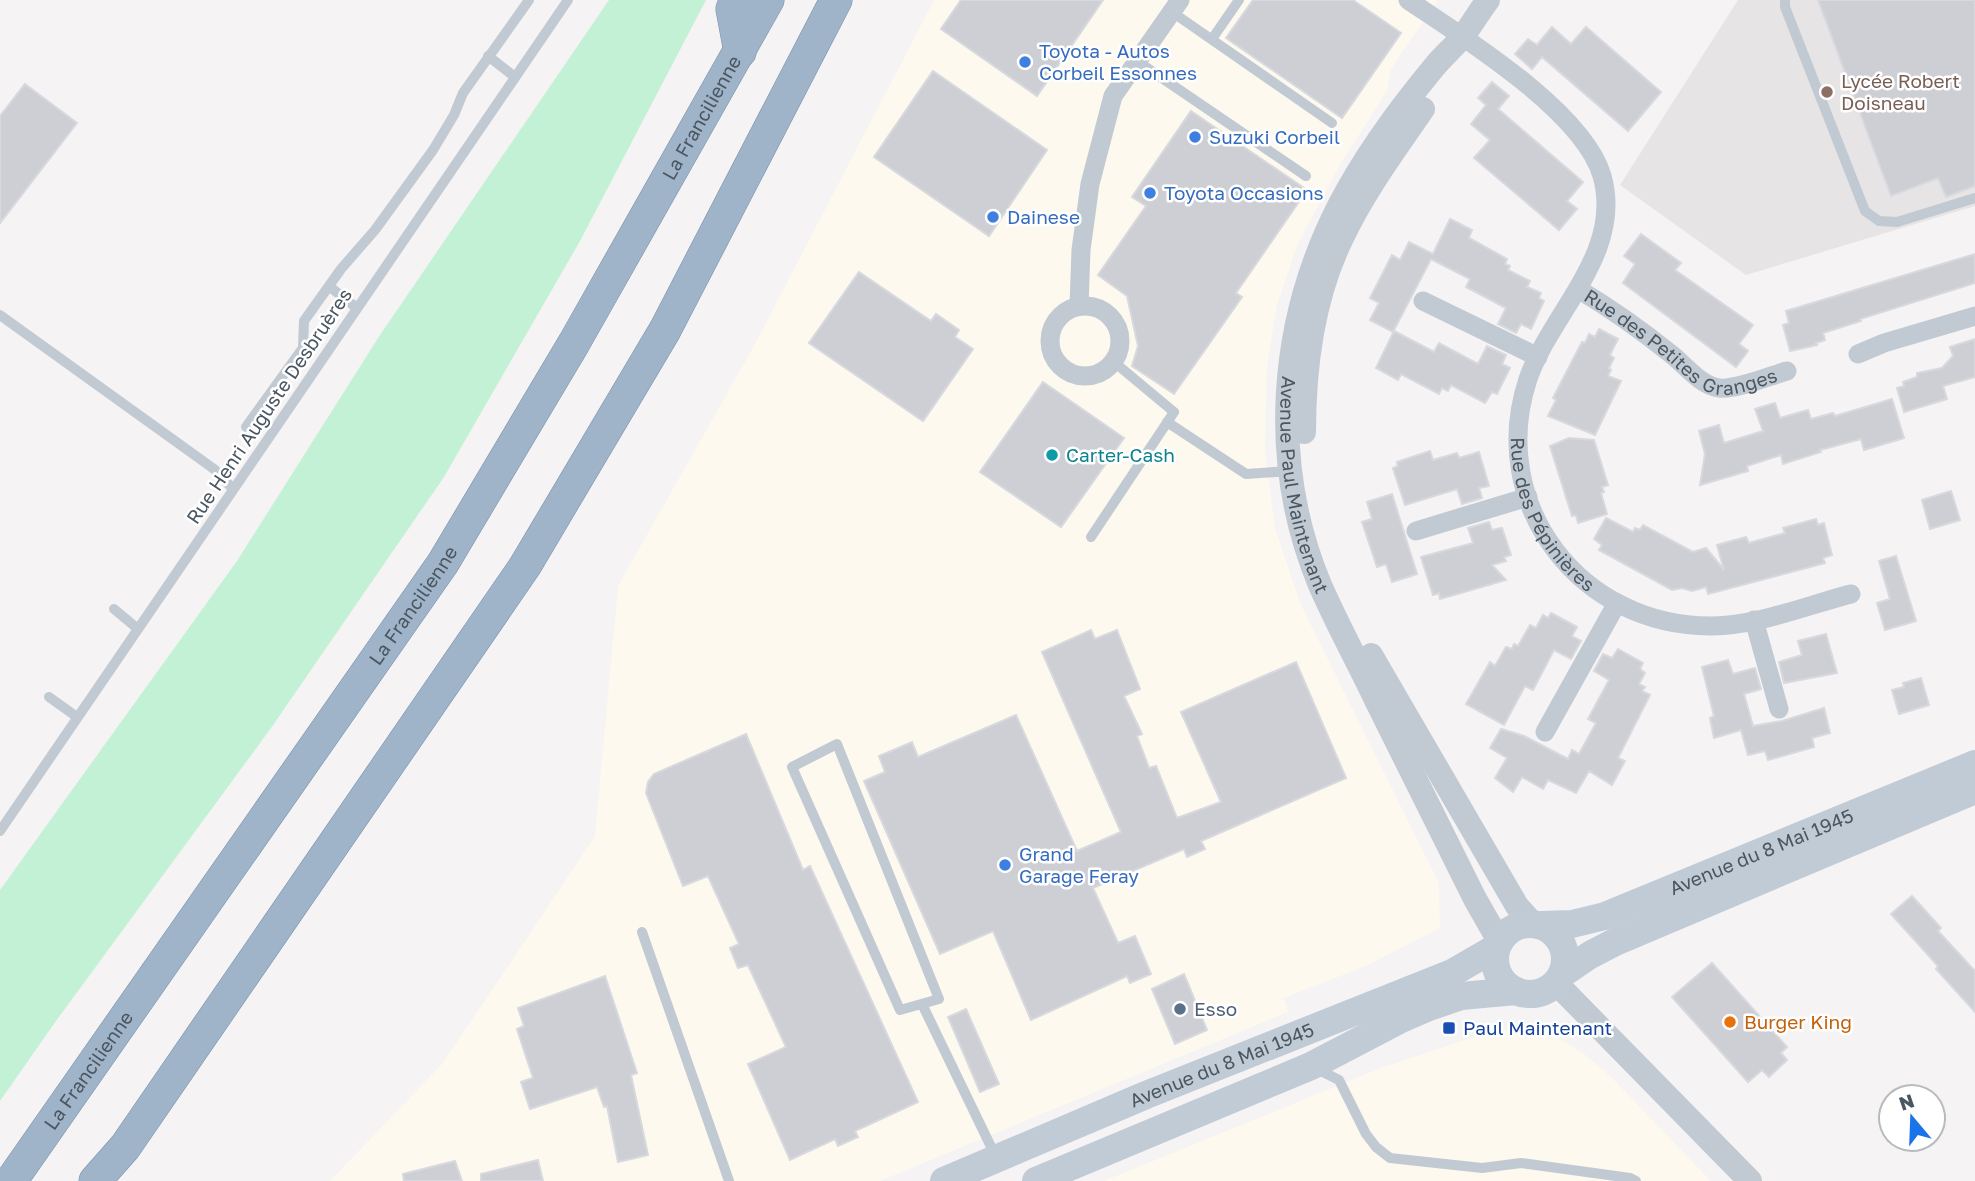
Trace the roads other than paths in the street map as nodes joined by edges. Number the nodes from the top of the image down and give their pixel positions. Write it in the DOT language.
graph roads {
  1 [pos="529,0"];
  2 [pos="568,0"];
  3 [pos="736,0"];
  4 [pos="768,0"];
  5 [pos="855,0"];
  6 [pos="1239,0"];
  7 [pos="1408,0"];
  8 [pos="1488,0"];
  9 [pos="1785,0"];
  10 [pos="1176,6"];
  11 [pos="829,13"];
  12 [pos="1462,37"];
  13 [pos="1212,39"];
  14 [pos="740,52"];
  15 [pos="488,56"];
  16 [pos="1137,61"];
  17 [pos="515,77"];
  18 [pos="1332,123"];
  19 [pos="1306,176"];
  20 [pos="1975,198"];
  21 [pos="330,287"];
  22 [pos="1578,289"];
  23 [pos="1423,301"];
  24 [pos="1079,306"];
  25 [pos="357,308"];
  26 [pos="0,315"];
  27 [pos="1975,316"];
  28 [pos="1858,354"];
  29 [pos="1538,357"];
  30 [pos="1114,362"];
  31 [pos="1787,371"];
  32 [pos="1167,422"];
  33 [pos="246,427"];
  34 [pos="1290,471"];
  35 [pos="233,489"];
  36 [pos="1528,497"];
  37 [pos="1416,531"];
  38 [pos="1091,537"];
  39 [pos="1851,594"];
  40 [pos="1617,603"];
  41 [pos="114,609"];
  42 [pos="1754,620"];
  43 [pos="138,629"];
  44 [pos="49,697"];
  45 [pos="1779,709"];
  46 [pos="77,718"];
  47 [pos="1545,732"];
  48 [pos="1975,764"];
  49 [pos="1975,790"];
  50 [pos="0,831"];
  51 [pos="1538,924"];
  52 [pos="642,932"];
  53 [pos="1498,944"];
  54 [pos="1559,979"];
  55 [pos="1516,991"];
  56 [pos="922,1004"];
  57 [pos="1311,1066"];
  58 [pos="1232,1099"];
  59 [pos="125,1147"];
  60 [pos="996,1159"];
  61 [pos="11,1181"];
  62 [pos="95,1181"];
  63 [pos="120,1181"];
  64 [pos="729,1181"];
  65 [pos="944,1181"];
  66 [pos="1036,1181"];
  67 [pos="1636,1181"];
  68 [pos="1750,1181"];
  1 -- 15 [label="lane"];
  2 -- 17 [label="lane, Rue Henri Auguste Desbruères"];
  3 -- 14 [label="highway"];
  4 -- 14 [label="highway, La Francilienne"];
  5 -- 11 [label="highway"];
  6 -- 13 [label="lane"];
  7 -- 12 [label="street, Rue des Pépinières"];
  8 -- 12 [label="street, Avenue Paul Maintenant"];
  9 -- 20 [label="lane"];
  10 -- 13 [label="lane"];
  10 -- 16 [label="street"];
  11 -- 59 [label="highway"];
  12 -- 22 [label="street, Rue des Pépinières"];
  12 -- 34 [label="street, Avenue Paul Maintenant"];
  12 -- 51 [label="street, Avenue Paul Maintenant"];
  13 -- 18 [label="lane"];
  14 -- 61 [label="highway, La Francilienne"];
  15 -- 17 [label="lane"];
  15 -- 21 [label="lane"];
  16 -- 19 [label="lane"];
  16 -- 24 [label="street"];
  17 -- 25 [label="lane, Rue Henri Auguste Desbruères"];
  21 -- 25 [label="lane"];
  21 -- 33 [label="lane"];
  22 -- 29 [label="street, Rue des Pépinières"];
  22 -- 31 [label="street, Rue des Petites Granges"];
  23 -- 29 [label="street"];
  24 -- 30 [label="street"];
  24 -- 30 [label="street"];
  25 -- 35 [label="lane, Rue Henri Auguste Desbruères"];
  26 -- 35 [label="lane"];
  27 -- 28 [label="street"];
  29 -- 36 [label="street, Rue des Pépinières"];
  30 -- 32 [label="lane"];
  32 -- 34 [label="lane"];
  32 -- 38 [label="lane"];
  34 -- 53 [label="street, Avenue Paul Maintenant"];
  35 -- 43 [label="lane, Rue Henri Auguste Desbruères"];
  36 -- 37 [label="street"];
  36 -- 40 [label="street, Rue des Pépinières"];
  39 -- 42 [label="street, Rue des Pépinières"];
  40 -- 42 [label="street, Rue des Pépinières"];
  40 -- 47 [label="street"];
  41 -- 43 [label="lane"];
  42 -- 45 [label="street"];
  43 -- 46 [label="lane, Rue Henri Auguste Desbruères"];
  44 -- 46 [label="lane"];
  46 -- 50 [label="lane, Rue Henri Auguste Desbruères"];
  48 -- 51 [label="main road, Avenue du 8 Mai 1945"];
  49 -- 54 [label="main road, Avenue du 8 Mai 1945"];
  51 -- 53 [label="main road, Avenue du 8 Mai 1945"];
  51 -- 54 [label="main road"];
  52 -- 64 [label="lane"];
  53 -- 55 [label="main road"];
  53 -- 60 [label="main road, Avenue du 8 Mai 1945"];
  54 -- 55 [label="main road, Avenue du 8 Mai 1945"];
  54 -- 68 [label="street"];
  55 -- 57 [label="main road, Avenue du 8 Mai 1945"];
  56 -- 56 [label="lane"];
  56 -- 60 [label="lane"];
  57 -- 58 [label="main road, Avenue du 8 Mai 1945"];
  57 -- 67 [label="lane"];
  58 -- 60 [label="main road"];
  58 -- 66 [label="main road, Avenue du 8 Mai 1945"];
  59 -- 62 [label="highway"];
  59 -- 63 [label="highway"];
  60 -- 65 [label="main road, Avenue du 8 Mai 1945"];
}
